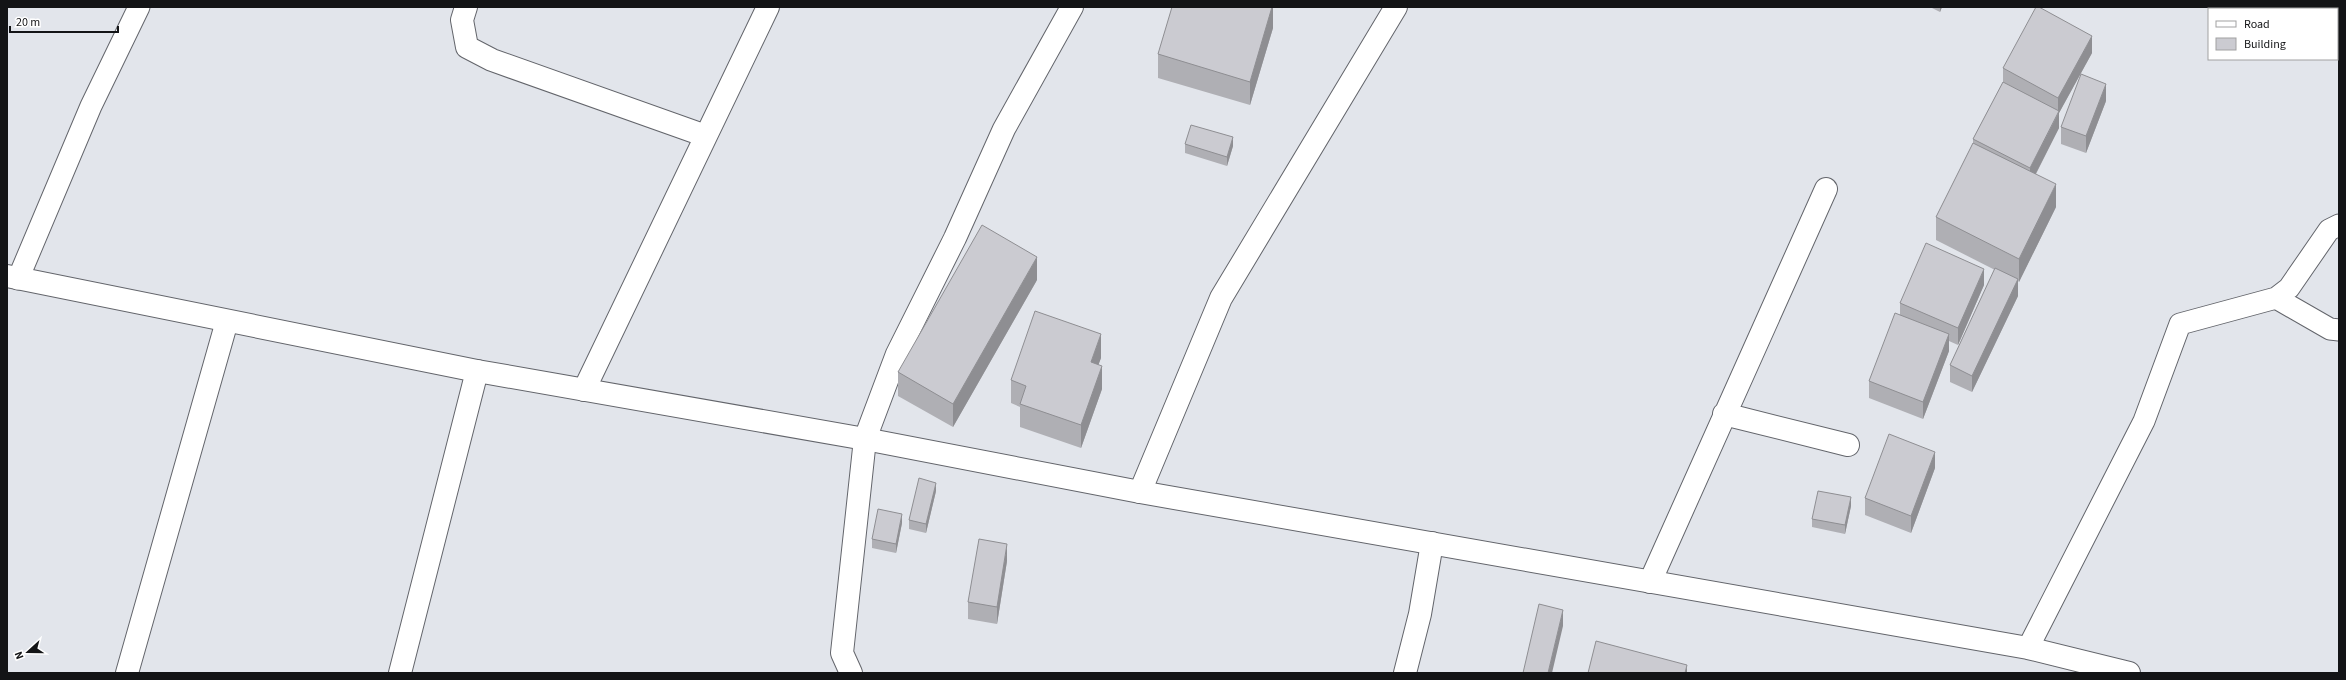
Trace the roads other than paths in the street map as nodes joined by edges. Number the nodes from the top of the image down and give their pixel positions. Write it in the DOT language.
graph roads {
  1 [pos="139,7"];
  2 [pos="466,7"];
  3 [pos="768,7"];
  4 [pos="1072,7"];
  5 [pos="1396,7"];
  6 [pos="706,136"];
  7 [pos="1826,189"];
  8 [pos="2339,225"];
  9 [pos="12,277"];
  10 [pos="2276,298"];
  11 [pos="227,321"];
  12 [pos="2339,330"];
  13 [pos="477,372"];
  14 [pos="584,390"];
  15 [pos="1724,414"];
  16 [pos="865,439"];
  17 [pos="1848,445"];
  18 [pos="1140,492"];
  19 [pos="1432,543"];
  20 [pos="1650,582"];
  21 [pos="2028,648"];
  22 [pos="127,673"];
  23 [pos="400,673"];
  24 [pos="851,673"];
  25 [pos="1405,673"];
  26 [pos="2129,673"];
  1 -- 9 [label="lane"];
  2 -- 6 [label="street"];
  3 -- 6 [label="street"];
  4 -- 16 [label="street"];
  5 -- 18 [label="street"];
  6 -- 14 [label="street"];
  7 -- 15 [label="street"];
  8 -- 10 [label="lane"];
  9 -- 11 [label="street"];
  10 -- 12 [label="lane"];
  10 -- 21 [label="lane"];
  11 -- 13 [label="street"];
  11 -- 22 [label="street"];
  13 -- 14 [label="street"];
  13 -- 23 [label="street"];
  14 -- 16 [label="street"];
  15 -- 17 [label="street"];
  15 -- 20 [label="street"];
  16 -- 18 [label="street"];
  16 -- 24 [label="street"];
  18 -- 19 [label="street"];
  19 -- 20 [label="street"];
  19 -- 25 [label="street"];
  20 -- 21 [label="street"];
  21 -- 26 [label="street"];
}
